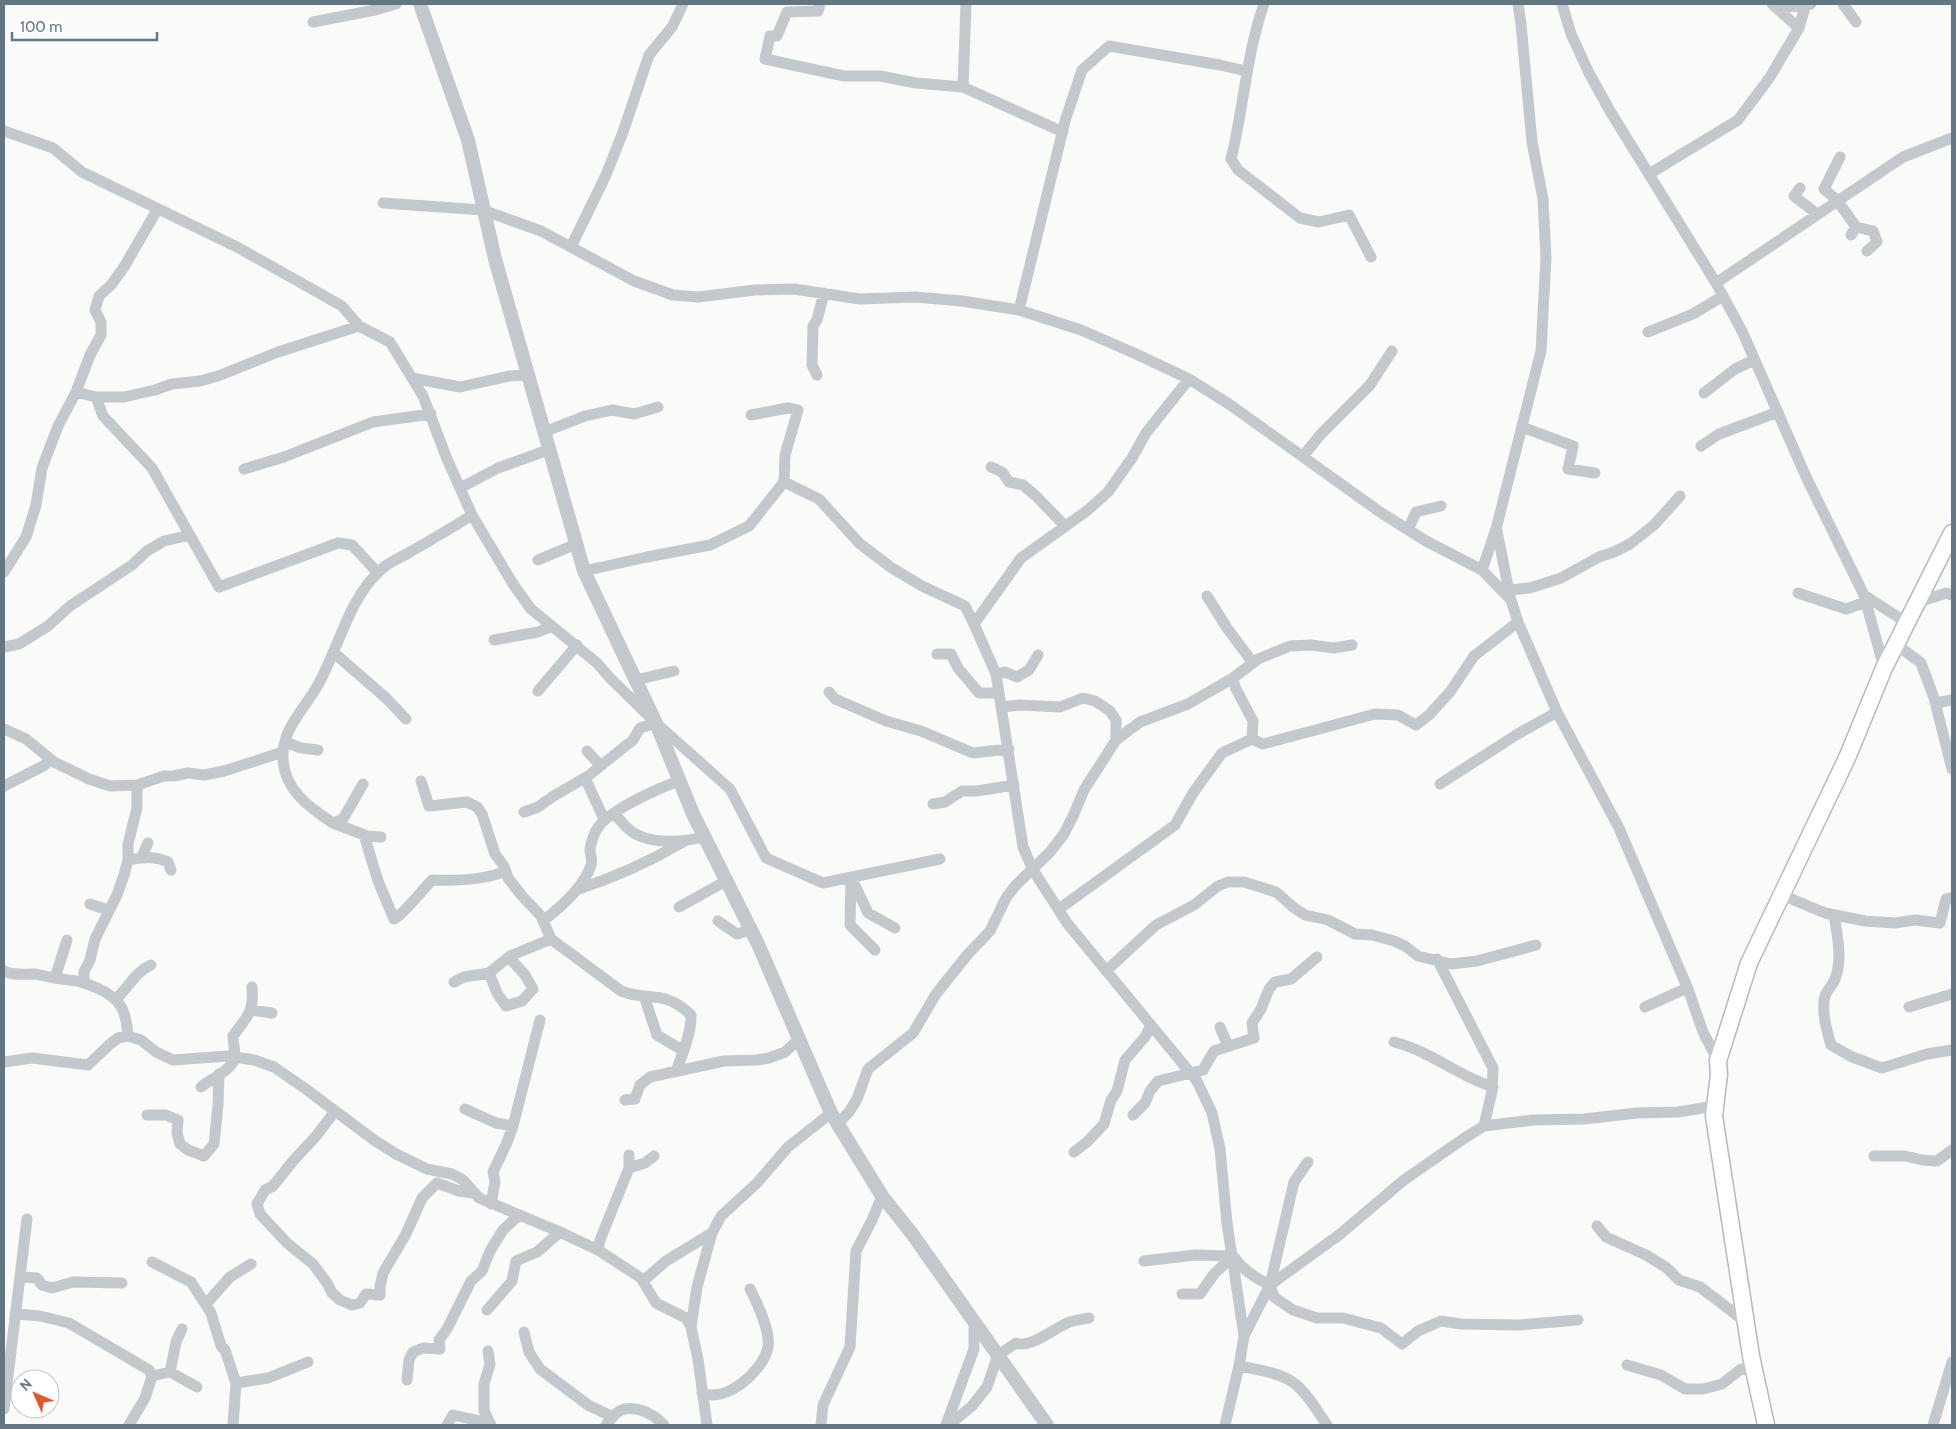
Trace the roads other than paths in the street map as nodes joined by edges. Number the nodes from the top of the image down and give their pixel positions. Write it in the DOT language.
graph roads {
  1 [pos="396,4"];
  2 [pos="420,4"];
  3 [pos="682,4"];
  4 [pos="820,4"];
  5 [pos="966,4"];
  6 [pos="1264,4"];
  7 [pos="1518,4"];
  8 [pos="1562,4"];
  9 [pos="1843,4"];
  10 [pos="1774,5"];
  11 [pos="1807,5"];
  12 [pos="313,22"];
  13 [pos="1856,22"];
  14 [pos="1799,28"];
  15 [pos="1246,72"];
  16 [pos="963,87"];
  17 [pos="4,131"];
  18 [pos="1063,132"];
  19 [pos="1952,138"];
  20 [pos="1840,157"];
  21 [pos="1649,174"];
  22 [pos="1800,188"];
  23 [pos="1837,200"];
  24 [pos="383,203"];
  25 [pos="158,210"];
  26 [pos="483,210"];
  27 [pos="1817,214"];
  28 [pos="571,247"];
  29 [pos="1867,251"];
  30 [pos="1371,257"];
  31 [pos="1716,284"];
  32 [pos="824,294"];
  33 [pos="1723,296"];
  34 [pos="1019,310"];
  35 [pos="360,326"];
  36 [pos="1648,332"];
  37 [pos="1392,351"];
  38 [pos="1754,360"];
  39 [pos="528,375"];
  40 [pos="817,375"];
  41 [pos="412,378"];
  42 [pos="1189,379"];
  43 [pos="76,392"];
  44 [pos="1704,393"];
  45 [pos="96,397"];
  46 [pos="658,407"];
  47 [pos="1778,412"];
  48 [pos="431,414"];
  49 [pos="751,415"];
  50 [pos="1522,427"];
  51 [pos="544,432"];
  52 [pos="1701,446"];
  53 [pos="548,450"];
  54 [pos="1303,456"];
  55 [pos="991,467"];
  56 [pos="244,469"];
  57 [pos="1595,473"];
  58 [pos="784,482"];
  59 [pos="460,488"];
  60 [pos="1680,496"];
  61 [pos="1441,506"];
  62 [pos="472,515"];
  63 [pos="1065,526"];
  64 [pos="1496,529"];
  65 [pos="1408,530"];
  66 [pos="1952,533"];
  67 [pos="190,535"];
  68 [pos="576,544"];
  69 [pos="538,560"];
  70 [pos="5,568"];
  71 [pos="1482,570"];
  72 [pos="584,571"];
  73 [pos="378,573"];
  74 [pos="1798,593"];
  75 [pos="1510,595"];
  76 [pos="1952,595"];
  77 [pos="1207,596"];
  78 [pos="1865,598"];
  79 [pos="1916,603"];
  80 [pos="1518,622"];
  81 [pos="1907,623"];
  82 [pos="974,624"];
  83 [pos="552,626"];
  84 [pos="494,640"];
  85 [pos="1896,644"];
  86 [pos="577,645"];
  87 [pos="1352,645"];
  88 [pos="4,647"];
  89 [pos="333,652"];
  90 [pos="937,654"];
  91 [pos="1038,655"];
  92 [pos="1253,663"];
  93 [pos="1884,668"];
  94 [pos="674,671"];
  95 [pos="996,674"];
  96 [pos="1233,678"];
  97 [pos="636,680"];
  98 [pos="538,691"];
  99 [pos="829,692"];
  100 [pos="999,693"];
  101 [pos="1952,700"];
  102 [pos="1935,703"];
  103 [pos="1002,706"];
  104 [pos="1556,712"];
  105 [pos="406,719"];
  106 [pos="656,723"];
  107 [pos="4,729"];
  108 [pos="1252,739"];
  109 [pos="1116,740"];
  110 [pos="284,747"];
  111 [pos="1009,749"];
  112 [pos="318,750"];
  113 [pos="587,751"];
  114 [pos="51,760"];
  115 [pos="600,765"];
  116 [pos="1952,769"];
  117 [pos="585,778"];
  118 [pos="421,781"];
  119 [pos="680,782"];
  120 [pos="363,784"];
  121 [pos="1440,784"];
  122 [pos="138,785"];
  123 [pos="1014,785"];
  124 [pos="4,786"];
  125 [pos="933,804"];
  126 [pos="524,812"];
  127 [pos="609,816"];
  128 [pos="333,823"];
  129 [pos="364,835"];
  130 [pos="381,837"];
  131 [pos="704,837"];
  132 [pos="683,842"];
  133 [pos="148,843"];
  134 [pos="141,858"];
  135 [pos="940,859"];
  136 [pos="128,860"];
  137 [pos="171,870"];
  138 [pos="1033,870"];
  139 [pos="506,871"];
  140 [pos="851,877"];
  141 [pos="726,881"];
  142 [pos="576,890"];
  143 [pos="1782,895"];
  144 [pos="1952,898"];
  145 [pos="90,904"];
  146 [pos="679,906"];
  147 [pos="1059,909"];
  148 [pos="108,910"];
  149 [pos="1834,914"];
  150 [pos="544,920"];
  151 [pos="718,921"];
  152 [pos="895,928"];
  153 [pos="750,930"];
  154 [pos="551,939"];
  155 [pos="67,940"];
  156 [pos="1536,945"];
  157 [pos="875,950"];
  158 [pos="509,957"];
  159 [pos="1317,957"];
  160 [pos="1437,959"];
  161 [pos="151,965"];
  162 [pos="4,971"];
  163 [pos="489,972"];
  164 [pos="1106,972"];
  165 [pos="55,978"];
  166 [pos="84,982"];
  167 [pos="454,982"];
  168 [pos="252,987"];
  169 [pos="1687,988"];
  170 [pos="1952,994"];
  171 [pos="644,996"];
  172 [pos="116,999"];
  173 [pos="1645,1007"];
  174 [pos="1909,1007"];
  175 [pos="251,1010"];
  176 [pos="272,1013"];
  177 [pos="540,1020"];
  178 [pos="1151,1025"];
  179 [pos="1220,1027"];
  180 [pos="128,1036"];
  181 [pos="798,1040"];
  182 [pos="1394,1042"];
  183 [pos="1228,1046"];
  184 [pos="682,1050"];
  185 [pos="1952,1050"];
  186 [pos="236,1058"];
  187 [pos="1718,1061"];
  188 [pos="4,1062"];
  189 [pos="676,1071"];
  190 [pos="218,1074"];
  191 [pos="1190,1074"];
  192 [pos="201,1087"];
  193 [pos="1492,1087"];
  194 [pos="625,1100"];
  195 [pos="1715,1106"];
  196 [pos="465,1109"];
  197 [pos="335,1111"];
  198 [pos="147,1115"];
  199 [pos="1133,1115"];
  200 [pos="835,1118"];
  201 [pos="513,1126"];
  202 [pos="1484,1126"];
  203 [pos="1952,1150"];
  204 [pos="1074,1152"];
  205 [pos="629,1155"];
  206 [pos="654,1156"];
  207 [pos="1874,1156"];
  208 [pos="1308,1162"];
  209 [pos="629,1168"];
  210 [pos="473,1193"];
  211 [pos="882,1196"];
  212 [pos="491,1204"];
  213 [pos="519,1215"];
  214 [pos="27,1219"];
  215 [pos="1597,1226"];
  216 [pos="560,1232"];
  217 [pos="712,1233"];
  218 [pos="598,1250"];
  219 [pos="1233,1256"];
  220 [pos="1144,1261"];
  221 [pos="152,1262"];
  222 [pos="250,1264"];
  223 [pos="20,1277"];
  224 [pos="643,1281"];
  225 [pos="122,1283"];
  226 [pos="1270,1285"];
  227 [pos="750,1288"];
  228 [pos="1182,1294"];
  229 [pos="206,1304"];
  230 [pos="487,1310"];
  231 [pos="15,1314"];
  232 [pos="1089,1318"];
  233 [pos="1578,1320"];
  234 [pos="974,1322"];
  235 [pos="1746,1322"];
  236 [pos="691,1327"];
  237 [pos="182,1329"];
  238 [pos="524,1332"];
  239 [pos="1244,1336"];
  240 [pos="488,1351"];
  241 [pos="998,1355"];
  242 [pos="308,1362"];
  243 [pos="1952,1362"];
  244 [pos="1627,1365"];
  245 [pos="1239,1366"];
  246 [pos="1754,1371"];
  247 [pos="170,1372"];
  248 [pos="152,1376"];
  249 [pos="407,1380"];
  250 [pos="236,1383"];
  251 [pos="197,1388"];
  252 [pos="702,1393"];
  253 [pos="4,1409"];
  254 [pos="610,1421"];
  255 [pos="490,1424"];
  256 [pos="129,1425"];
  257 [pos="233,1425"];
  258 [pos="447,1425"];
  259 [pos="664,1425"];
  260 [pos="707,1425"];
  261 [pos="821,1425"];
  262 [pos="948,1425"];
  263 [pos="1047,1425"];
  264 [pos="1224,1425"];
  265 [pos="1326,1425"];
  266 [pos="1766,1425"];
  267 [pos="1933,1425"];
  1 -- 12 [label="street"];
  2 -- 26 [label="street"];
  3 -- 28 [label="street"];
  4 -- 16 [label="street"];
  5 -- 16 [label="street"];
  6 -- 15 [label="street"];
  7 -- 50 [label="street"];
  8 -- 21 [label="street"];
  9 -- 13 [label="street"];
  10 -- 11 [label="street"];
  10 -- 14 [label="street"];
  11 -- 14 [label="street"];
  14 -- 21 [label="street"];
  15 -- 18 [label="street"];
  15 -- 30 [label="street"];
  16 -- 18 [label="street"];
  17 -- 25 [label="street"];
  18 -- 34 [label="street"];
  19 -- 23 [label="street"];
  20 -- 23 [label="street"];
  21 -- 31 [label="street"];
  22 -- 27 [label="street"];
  23 -- 27 [label="street"];
  23 -- 29 [label="street"];
  24 -- 26 [label="street"];
  25 -- 35 [label="street"];
  25 -- 43 [label="street"];
  26 -- 28 [label="street"];
  26 -- 39 [label="street"];
  27 -- 31 [label="street"];
  28 -- 32 [label="street"];
  31 -- 33 [label="street"];
  32 -- 34 [label="street"];
  32 -- 40 [label="street"];
  33 -- 36 [label="street"];
  33 -- 38 [label="street"];
  34 -- 42 [label="street"];
  35 -- 41 [label="street"];
  35 -- 45 [label="street"];
  37 -- 54 [label="street"];
  38 -- 44 [label="street"];
  38 -- 47 [label="street"];
  39 -- 41 [label="street"];
  39 -- 51 [label="street"];
  41 -- 48 [label="street"];
  42 -- 54 [label="street"];
  42 -- 63 [label="street"];
  43 -- 45 [label="street"];
  43 -- 70 [label="street"];
  45 -- 67 [label="street"];
  46 -- 51 [label="street"];
  47 -- 52 [label="street"];
  47 -- 78 [label="street"];
  48 -- 56 [label="street"];
  48 -- 59 [label="street"];
  49 -- 58 [label="street"];
  50 -- 57 [label="street"];
  50 -- 64 [label="street"];
  51 -- 53 [label="street"];
  53 -- 59 [label="street"];
  53 -- 68 [label="street"];
  54 -- 65 [label="street"];
  55 -- 63 [label="street"];
  58 -- 72 [label="street"];
  58 -- 82 [label="street"];
  59 -- 62 [label="street"];
  60 -- 75 [label="street"];
  61 -- 65 [label="street"];
  62 -- 73 [label="street"];
  62 -- 83 [label="street"];
  63 -- 82 [label="street"];
  64 -- 71 [label="street"];
  64 -- 75 [label="street"];
  65 -- 71 [label="street"];
  66 -- 79 [label="main road"];
  67 -- 73 [label="street"];
  67 -- 88 [label="street"];
  68 -- 69 [label="street"];
  68 -- 72 [label="street"];
  71 -- 75 [label="street"];
  72 -- 97 [label="street"];
  73 -- 89 [label="street"];
  74 -- 78 [label="street"];
  75 -- 80 [label="street"];
  76 -- 79 [label="street"];
  77 -- 92 [label="street"];
  78 -- 81 [label="street"];
  78 -- 93 [label="street"];
  79 -- 81 [label="main road"];
  80 -- 104 [label="street"];
  80 -- 108 [label="street"];
  81 -- 85 [label="main road"];
  82 -- 95 [label="street"];
  83 -- 84 [label="street"];
  83 -- 86 [label="street"];
  85 -- 93 [label="main road"];
  85 -- 102 [label="street"];
  86 -- 98 [label="street"];
  86 -- 106 [label="street"];
  87 -- 92 [label="street"];
  89 -- 105 [label="street"];
  89 -- 110 [label="street"];
  90 -- 100 [label="street"];
  91 -- 95 [label="street"];
  92 -- 96 [label="street"];
  93 -- 143 [label="main road"];
  94 -- 97 [label="street"];
  95 -- 100 [label="street"];
  96 -- 108 [label="street"];
  96 -- 109 [label="street"];
  97 -- 106 [label="street"];
  99 -- 111 [label="street"];
  100 -- 103 [label="street"];
  101 -- 102 [label="street"];
  102 -- 116 [label="street"];
  103 -- 109 [label="street"];
  103 -- 111 [label="street"];
  104 -- 121 [label="street"];
  104 -- 169 [label="street"];
  106 -- 115 [label="street"];
  106 -- 119 [label="street"];
  106 -- 140 [label="street"];
  107 -- 114 [label="street"];
  108 -- 147 [label="street"];
  109 -- 138 [label="street"];
  110 -- 112 [label="street"];
  110 -- 122 [label="street"];
  110 -- 128 [label="street"];
  111 -- 123 [label="street"];
  113 -- 115 [label="street"];
  114 -- 122 [label="street"];
  114 -- 124 [label="street"];
  115 -- 117 [label="street"];
  117 -- 126 [label="street"];
  117 -- 127 [label="street"];
  118 -- 139 [label="street"];
  119 -- 127 [label="street"];
  119 -- 131 [label="street"];
  120 -- 128 [label="street"];
  122 -- 136 [label="street"];
  123 -- 125 [label="street"];
  123 -- 138 [label="street"];
  127 -- 132 [label="street"];
  127 -- 142 [label="street"];
  128 -- 129 [label="street"];
  129 -- 130 [label="street"];
  129 -- 139 [label="street"];
  131 -- 132 [label="street"];
  131 -- 141 [label="street"];
  132 -- 142 [label="street"];
  133 -- 134 [label="street"];
  134 -- 136 [label="street"];
  134 -- 137 [label="street"];
  135 -- 140 [label="street"];
  136 -- 148 [label="street"];
  138 -- 147 [label="street"];
  138 -- 200 [label="street"];
  139 -- 150 [label="street"];
  140 -- 152 [label="street"];
  140 -- 157 [label="street"];
  141 -- 146 [label="street"];
  141 -- 153 [label="street"];
  142 -- 150 [label="street"];
  143 -- 149 [label="street"];
  143 -- 187 [label="main road"];
  144 -- 149 [label="street"];
  145 -- 148 [label="street"];
  147 -- 164 [label="street"];
  148 -- 166 [label="street"];
  149 -- 185 [label="street"];
  150 -- 154 [label="street"];
  151 -- 153 [label="street"];
  153 -- 181 [label="street"];
  154 -- 158 [label="street"];
  154 -- 171 [label="street"];
  155 -- 165 [label="street"];
  156 -- 160 [label="street"];
  158 -- 163 [label="street"];
  158 -- 163 [label="street"];
  159 -- 183 [label="street"];
  160 -- 164 [label="street"];
  160 -- 193 [label="street"];
  161 -- 172 [label="street"];
  162 -- 165 [label="street"];
  163 -- 167 [label="street"];
  164 -- 178 [label="street"];
  165 -- 166 [label="street"];
  166 -- 172 [label="street"];
  168 -- 175 [label="street"];
  169 -- 173 [label="street"];
  169 -- 187 [label="street"];
  170 -- 174 [label="street"];
  171 -- 184 [label="street"];
  171 -- 184 [label="street"];
  172 -- 180 [label="street"];
  175 -- 176 [label="street"];
  175 -- 186 [label="street"];
  177 -- 201 [label="street"];
  178 -- 191 [label="street"];
  178 -- 204 [label="street"];
  179 -- 183 [label="street"];
  180 -- 186 [label="street"];
  180 -- 188 [label="street"];
  181 -- 189 [label="street"];
  181 -- 200 [label="street"];
  182 -- 193 [label="street"];
  183 -- 191 [label="street"];
  184 -- 189 [label="street"];
  186 -- 190 [label="street"];
  186 -- 197 [label="street"];
  187 -- 195 [label="main road"];
  189 -- 194 [label="street"];
  190 -- 192 [label="street"];
  190 -- 198 [label="street"];
  191 -- 199 [label="street"];
  191 -- 219 [label="street"];
  193 -- 202 [label="street"];
  195 -- 202 [label="street"];
  195 -- 235 [label="main road"];
  196 -- 201 [label="street"];
  197 -- 210 [label="street"];
  197 -- 210 [label="street"];
  200 -- 211 [label="street"];
  200 -- 217 [label="street"];
  201 -- 212 [label="street"];
  202 -- 226 [label="street"];
  203 -- 207 [label="street"];
  205 -- 209 [label="street"];
  206 -- 209 [label="street"];
  208 -- 226 [label="street"];
  209 -- 218 [label="street"];
  210 -- 212 [label="street"];
  211 -- 234 [label="street"];
  211 -- 261 [label="street"];
  212 -- 213 [label="street"];
  213 -- 216 [label="street"];
  213 -- 249 [label="street"];
  214 -- 223 [label="street"];
  215 -- 235 [label="street"];
  216 -- 218 [label="street"];
  216 -- 230 [label="street"];
  217 -- 224 [label="street"];
  217 -- 236 [label="street"];
  218 -- 224 [label="street"];
  219 -- 220 [label="street"];
  219 -- 226 [label="street"];
  219 -- 228 [label="street"];
  219 -- 239 [label="street"];
  221 -- 229 [label="street"];
  222 -- 229 [label="street"];
  223 -- 225 [label="street"];
  223 -- 231 [label="street"];
  224 -- 236 [label="street"];
  226 -- 233 [label="street"];
  226 -- 239 [label="street"];
  227 -- 252 [label="street"];
  229 -- 250 [label="street"];
  231 -- 248 [label="street"];
  231 -- 253 [label="street"];
  232 -- 241 [label="street"];
  234 -- 241 [label="street"];
  234 -- 262 [label="street"];
  235 -- 246 [label="main road"];
  236 -- 252 [label="street"];
  237 -- 247 [label="street"];
  238 -- 254 [label="street"];
  239 -- 245 [label="street"];
  240 -- 255 [label="street"];
  241 -- 262 [label="street"];
  241 -- 263 [label="street"];
  242 -- 250 [label="street"];
  243 -- 267 [label="street"];
  244 -- 246 [label="street"];
  245 -- 264 [label="street"];
  245 -- 265 [label="street"];
  246 -- 266 [label="main road"];
  247 -- 248 [label="street"];
  247 -- 251 [label="street"];
  248 -- 256 [label="street"];
  250 -- 257 [label="street"];
  252 -- 260 [label="street"];
  254 -- 259 [label="street"];
  255 -- 258 [label="street"];
}
